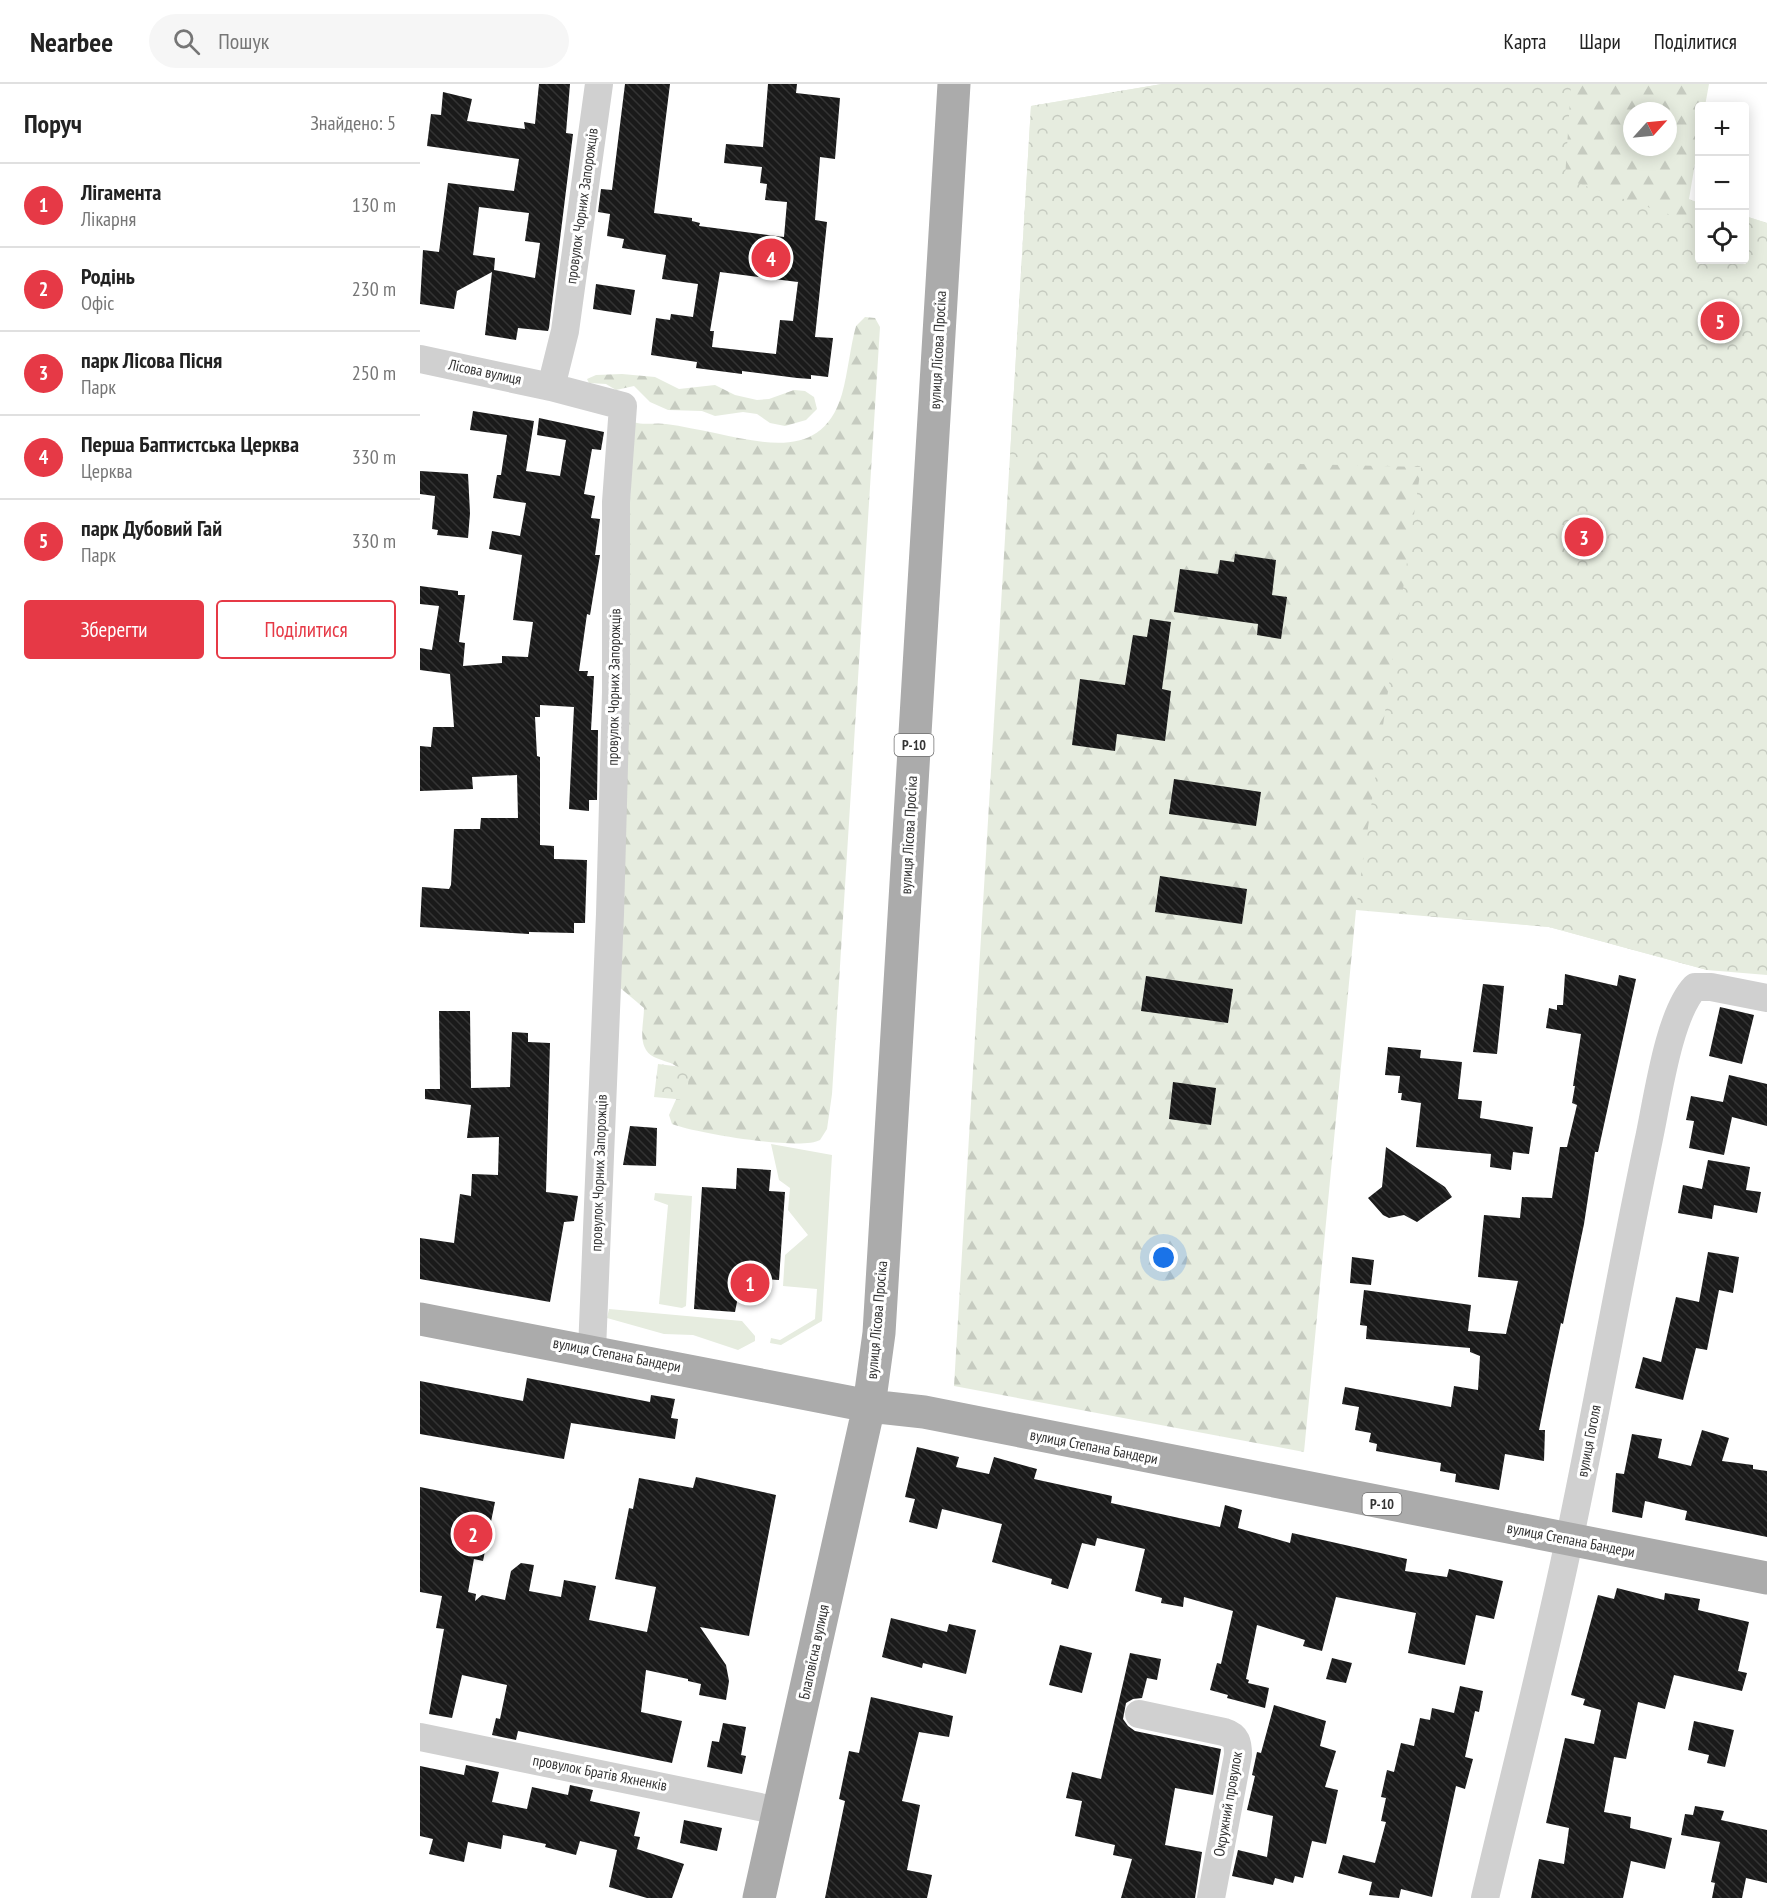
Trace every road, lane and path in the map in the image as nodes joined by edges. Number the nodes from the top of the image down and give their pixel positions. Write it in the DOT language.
graph roads {
  1 [pos="599,84"];
  2 [pos="954,84"];
  3 [pos="420,359"];
  4 [pos="551,387"];
  5 [pos="1767,998"];
  6 [pos="420,1319"];
  7 [pos="592,1350"];
  8 [pos="869,1406"];
  9 [pos="1570,1540"];
  10 [pos="1767,1578"];
  11 [pos="1139,1714"];
  12 [pos="420,1737"];
  13 [pos="779,1811"];
  14 [pos="759,1898"];
  15 [pos="1211,1898"];
  16 [pos="1485,1898"];
  1 -- 4 [label="street, провулок Чорних Запорожців"];
  2 -- 8 [label="main road, вулиця Лісова Просіка / Р-10"];
  3 -- 4 [label="street, Лісова вулиця"];
  4 -- 7 [label="street, провулок Чорних Запорожців"];
  5 -- 9 [label="street, вулиця Гоголя"];
  6 -- 7 [label="main road, вулиця Степана Бандери"];
  7 -- 8 [label="main road, вулиця Степана Бандери"];
  8 -- 9 [label="main road, вулиця Степана Бандери / Р-10"];
  8 -- 13 [label="main road, Благовісна вулиця"];
  9 -- 10 [label="main road, вулиця Степана Бандери / Р-10"];
  9 -- 16 [label="street, вулиця Гоголя"];
  11 -- 15 [label="street, Окружний провулок"];
  12 -- 13 [label="street, провулок Братів Яхненків"];
  13 -- 14 [label="main road, Благовісна вулиця"];
}
